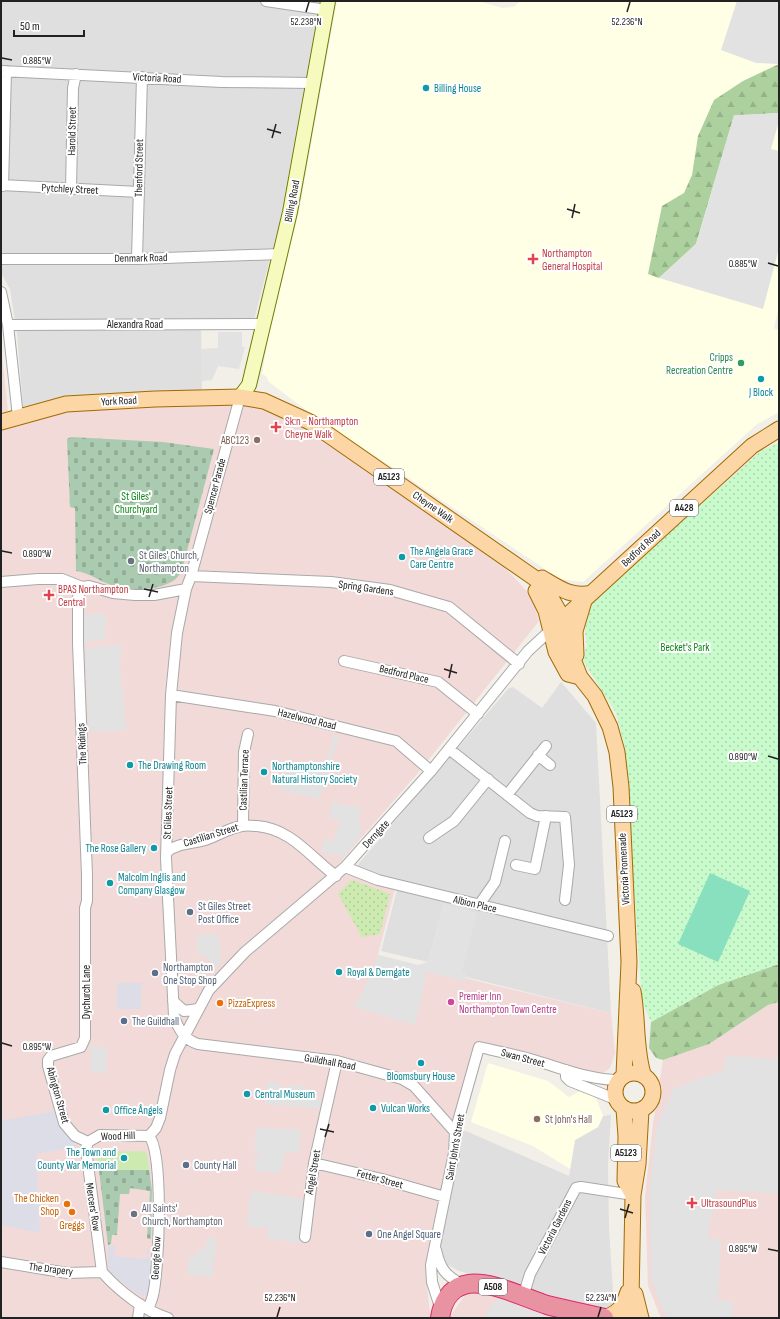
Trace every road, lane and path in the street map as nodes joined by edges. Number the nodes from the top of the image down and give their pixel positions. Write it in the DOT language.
graph roads {
  1 [pos="266,1"];
  2 [pos="327,6"];
  3 [pos="3,71"];
  4 [pos="76,74"];
  5 [pos="142,77"];
  6 [pos="313,83"];
  7 [pos="2,186"];
  8 [pos="71,189"];
  9 [pos="139,192"];
  10 [pos="280,254"];
  11 [pos="137,259"];
  12 [pos="1,260"];
  13 [pos="1,292"];
  14 [pos="262,324"];
  15 [pos="8,325"];
  16 [pos="240,397"];
  17 [pos="18,417"];
  18 [pos="1,422"];
  19 [pos="779,429"];
  20 [pos="191,576"];
  21 [pos="529,576"];
  22 [pos="1,582"];
  23 [pos="82,588"];
  24 [pos="186,589"];
  25 [pos="588,596"];
  26 [pos="555,626"];
  27 [pos="344,661"];
  28 [pos="519,664"];
  29 [pos="578,671"];
  30 [pos="171,695"];
  31 [pos="478,714"];
  32 [pos="248,734"];
  33 [pos="546,746"];
  34 [pos="449,749"];
  35 [pos="538,755"];
  36 [pos="550,765"];
  37 [pos="432,771"];
  38 [pos="488,779"];
  39 [pos="507,795"];
  40 [pos="546,816"];
  41 [pos="243,825"];
  42 [pos="429,838"];
  43 [pos="505,841"];
  44 [pos="167,852"];
  45 [pos="516,865"];
  46 [pos="345,867"];
  47 [pos="336,876"];
  48 [pos="565,900"];
  49 [pos="87,901"];
  50 [pos="479,905"];
  51 [pos="608,936"];
  52 [pos="628,962"];
  53 [pos="173,1000"];
  54 [pos="198,1009"];
  55 [pos="184,1036"];
  56 [pos="479,1047"];
  57 [pos="48,1060"];
  58 [pos="337,1061"];
  59 [pos="566,1070"];
  60 [pos="643,1074"];
  61 [pos="622,1077"];
  62 [pos="620,1104"];
  63 [pos="641,1110"];
  64 [pos="456,1132"];
  65 [pos="149,1135"];
  66 [pos="88,1142"];
  67 [pos="314,1163"];
  68 [pos="633,1195"];
  69 [pos="445,1197"];
  70 [pos="305,1237"];
  71 [pos="436,1248"];
  72 [pos="1,1262"];
  73 [pos="102,1272"];
  74 [pos="632,1279"];
  75 [pos="463,1285"];
  76 [pos="523,1297"];
  77 [pos="144,1307"];
  78 [pos="440,1314"];
  79 [pos="138,1318"];
  80 [pos="168,1318"];
  81 [pos="603,1318"];
  82 [pos="629,1318"];
  83 [pos="641,1318"];
  1 -- 2 [label="street"];
  2 -- 6 [label="street, Billing Road"];
  3 -- 4 [label="street, Victoria Road"];
  3 -- 7 [label="street"];
  4 -- 5 [label="street, Victoria Road"];
  4 -- 8 [label="street, Harold Street"];
  5 -- 6 [label="street, Victoria Road"];
  5 -- 9 [label="street, Thenford Street"];
  6 -- 10 [label="street, Billing Road"];
  7 -- 8 [label="street, Pytchley Street"];
  8 -- 9 [label="street, Pytchley Street"];
  9 -- 11 [label="street, Thenford Street"];
  10 -- 11 [label="street, Denmark Road"];
  10 -- 14 [label="street, Billing Road"];
  11 -- 12 [label="street, Denmark Road"];
  13 -- 15 [label="street"];
  14 -- 15 [label="street, Alexandra Road"];
  14 -- 16 [label="street, Billing Road"];
  15 -- 17 [label="street"];
  16 -- 17 [label="main road, York Road / A5123"];
  16 -- 20 [label="street, Spencer Parade"];
  16 -- 21 [label="main road, Cheyne Walk / A5123"];
  17 -- 18 [label="main road, York Road / A5123"];
  19 -- 25 [label="main road, Bedford Road / A428"];
  20 -- 24 [label="street, Spencer Parade"];
  20 -- 28 [label="street, Spring Gardens"];
  21 -- 25 [label="main road, A5123"];
  21 -- 26 [label="main road, Cheyne Walk / A5123"];
  22 -- 23 [label="street"];
  23 -- 24 [label="street"];
  23 -- 49 [label="street, The Ridings"];
  24 -- 30 [label="street, St Giles Street"];
  25 -- 26 [label="main road, Bedford Road / A428"];
  25 -- 29 [label="main road"];
  26 -- 28 [label="street, Derngate"];
  26 -- 29 [label="main road, Victoria Promenade"];
  27 -- 31 [label="street, Bedford Place"];
  28 -- 31 [label="street, Derngate"];
  29 -- 52 [label="main road, Victoria Promenade / A5123"];
  30 -- 37 [label="street, Hazelwood Road"];
  30 -- 44 [label="street, St Giles Street"];
  31 -- 34 [label="street, Derngate"];
  32 -- 41 [label="street, Castilian Terrace"];
  33 -- 35 [label="street"];
  34 -- 37 [label="street, Derngate"];
  34 -- 38 [label="street"];
  35 -- 36 [label="street"];
  35 -- 39 [label="street"];
  37 -- 46 [label="street, Derngate"];
  38 -- 39 [label="street"];
  38 -- 42 [label="street"];
  39 -- 40 [label="street"];
  40 -- 45 [label="street"];
  40 -- 48 [label="street"];
  41 -- 44 [label="street, Castilian Street"];
  41 -- 47 [label="street, Castilian Street"];
  43 -- 50 [label="street"];
  44 -- 53 [label="street, St Giles Street"];
  46 -- 47 [label="street, Derngate"];
  46 -- 50 [label="street, Albion Place"];
  47 -- 54 [label="street, Derngate"];
  49 -- 57 [label="street, Dychurch Lane"];
  50 -- 51 [label="street, Albion Place"];
  52 -- 60 [label="main road, Victoria Promenade / A5123"];
  52 -- 61 [label="main road, Victoria Promenade / A5123"];
  53 -- 54 [label="street"];
  53 -- 55 [label="street, St Giles Street"];
  54 -- 55 [label="street, Derngate"];
  55 -- 58 [label="street, Guildhall Road"];
  55 -- 65 [label="street, Derngate"];
  56 -- 59 [label="street, Swan Street"];
  56 -- 64 [label="street, Saint John's Street"];
  57 -- 66 [label="street, Abington Street"];
  58 -- 64 [label="street, Guildhall Road"];
  58 -- 67 [label="street, Angel Street"];
  59 -- 61 [label="street, Swan Street"];
  59 -- 62 [label="street"];
  60 -- 61 [label="main road"];
  60 -- 63 [label="main road"];
  61 -- 62 [label="main road"];
  62 -- 63 [label="main road"];
  62 -- 68 [label="main road, A5123"];
  63 -- 68 [label="main road, A5123"];
  64 -- 69 [label="street, Saint John's Street"];
  65 -- 66 [label="street, Wood Hill"];
  65 -- 77 [label="street, George Row"];
  66 -- 73 [label="street, Mercers' Row"];
  67 -- 69 [label="street, Fetter Street"];
  67 -- 70 [label="street, Angel Street"];
  68 -- 74 [label="main road, A5123"];
  68 -- 76 [label="street, Victoria Gardens"];
  69 -- 71 [label="street, Saint John's Street"];
  71 -- 75 [label="street, Saint John's Street"];
  71 -- 78 [label="street, Saint John's Street"];
  72 -- 73 [label="street, The Drapery"];
  73 -- 77 [label="street"];
  74 -- 81 [label="main road, A5123"];
  74 -- 82 [label="main road, A5123"];
  74 -- 83 [label="main road, A5123"];
  75 -- 76 [label="highway, A508"];
  75 -- 78 [label="highway, A508"];
  76 -- 81 [label="highway, A508"];
  77 -- 79 [label="street, George Row"];
  77 -- 80 [label="street"];
}
